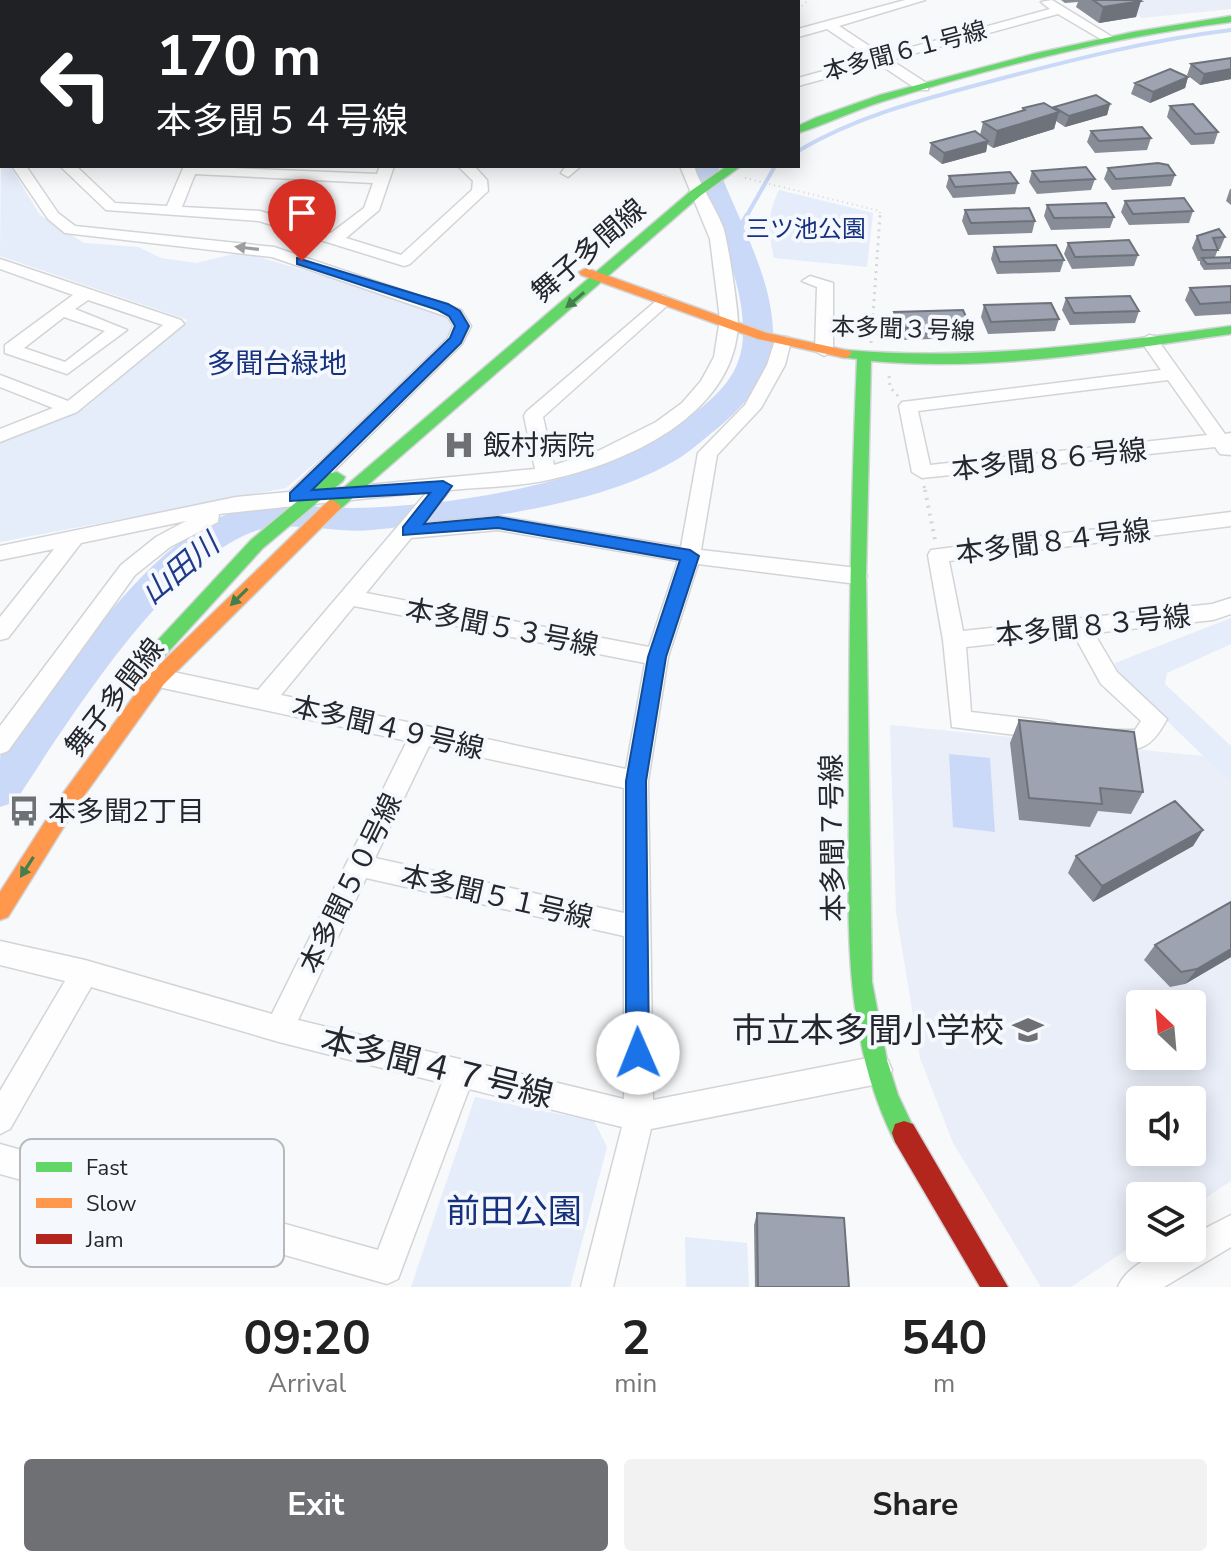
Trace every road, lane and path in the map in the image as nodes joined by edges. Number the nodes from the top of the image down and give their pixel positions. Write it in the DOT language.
graph roads {
  1 [pos="919,0"];
  2 [pos="1043,0"];
  3 [pos="1059,10"];
  4 [pos="1231,17"];
  5 [pos="831,26"];
  6 [pos="800,33"];
  7 [pos="1102,36"];
  8 [pos="878,58"];
  9 [pos="800,81"];
  10 [pos="918,84"];
  11 [pos="800,120"];
  12 [pos="800,129"];
  13 [pos="20,168"];
  14 [pos="69,168"];
  15 [pos="190,168"];
  16 [pos="467,168"];
  17 [pos="724,168"];
  18 [pos="385,172"];
  19 [pos="751,179"];
  20 [pos="691,180"];
  21 [pos="173,211"];
  22 [pos="334,239"];
  23 [pos="0,264"];
  24 [pos="592,274"];
  25 [pos="823,283"];
  26 [pos="86,293"];
  27 [pos="663,300"];
  28 [pos="63,311"];
  29 [pos="729,325"];
  30 [pos="1231,330"];
  31 [pos="1149,340"];
  32 [pos="782,341"];
  33 [pos="824,351"];
  34 [pos="864,355"];
  35 [pos="888,368"];
  36 [pos="1172,374"];
  37 [pos="0,381"];
  38 [pos="908,406"];
  39 [pos="70,408"];
  40 [pos="0,436"];
  41 [pos="1228,445"];
  42 [pos="922,472"];
  43 [pos="546,474"];
  44 [pos="443,486"];
  45 [pos="346,495"];
  46 [pos="304,497"];
  47 [pos="236,504"];
  48 [pos="1231,519"];
  49 [pos="409,531"];
  50 [pos="76,535"];
  51 [pos="0,553"];
  52 [pos="938,555"];
  53 [pos="690,556"];
  54 [pos="857,576"];
  55 [pos="348,597"];
  56 [pos="1231,606"];
  57 [pos="1080,627"];
  58 [pos="0,632"];
  59 [pos="954,640"];
  60 [pos="657,657"];
  61 [pos="148,677"];
  62 [pos="265,698"];
  63 [pos="421,737"];
  64 [pos="0,744"];
  65 [pos="636,781"];
  66 [pos="34,821"];
  67 [pos="359,865"];
  68 [pos="0,910"];
  69 [pos="635,927"];
  70 [pos="0,953"];
  71 [pos="85,973"];
  72 [pos="279,1029"];
  73 [pos="878,1070"];
  74 [pos="461,1071"];
  75 [pos="639,1117"];
  76 [pos="0,1119"];
  77 [pos="0,1159"];
  78 [pos="20,1165"];
  79 [pos="1231,1230"];
  80 [pos="284,1239"];
  81 [pos="597,1287"];
  82 [pos="995,1287"];
  83 [pos="1134,1287"];
  1 -- 5 [label="street"];
  2 -- 3 [label="street"];
  3 -- 7 [label="street"];
  3 -- 8 [label="street, 本多聞６１号線"];
  4 -- 7 [label="street"];
  5 -- 6 [label="street"];
  5 -- 8 [label="street"];
  7 -- 10 [label="street"];
  8 -- 9 [label="street, 本多聞６１号線"];
  8 -- 10 [label="street"];
  10 -- 11 [label="street"];
  10 -- 12 [label="street"];
  46 -- 13 [label="street, one-way"];
  14 -- 21 [label="street"];
  15 -- 18 [label="street"];
  15 -- 21 [label="street"];
  16 -- 22 [label="street"];
  17 -- 20 [label="street, 舞子多聞線"];
  18 -- 22 [label="street"];
  19 -- 34 [label="path"];
  20 -- 24 [label="street, 舞子多聞線"];
  20 -- 29 [label="street"];
  21 -- 22 [label="street"];
  23 -- 26 [label="street"];
  24 -- 27 [label="street, 本多聞３号線"];
  24 -- 45 [label="street, 舞子多聞線, one-way"];
  24 -- 46 [label="street, 舞子多聞線"];
  25 -- 33 [label="street"];
  26 -- 28 [label="street"];
  26 -- 39 [label="street"];
  27 -- 29 [label="street, 本多聞３号線"];
  27 -- 43 [label="street"];
  28 -- 28 [label="street"];
  29 -- 32 [label="street, 本多聞３号線"];
  29 -- 43 [label="street"];
  30 -- 31 [label="street, 本多聞３号線"];
  31 -- 34 [label="street, 本多聞３号線"];
  31 -- 36 [label="street"];
  32 -- 33 [label="street, 本多聞３号線"];
  32 -- 53 [label="street"];
  33 -- 34 [label="street, 本多聞３号線"];
  34 -- 54 [label="street, 本多聞７号線"];
  35 -- 38 [label="path"];
  36 -- 38 [label="street"];
  36 -- 41 [label="street"];
  37 -- 39 [label="street"];
  38 -- 42 [label="street, 本多聞８６号線"];
  39 -- 40 [label="street"];
  41 -- 42 [label="street, 本多聞８６号線"];
  42 -- 52 [label="path"];
  43 -- 44 [label="street"];
  44 -- 45 [label="street"];
  44 -- 49 [label="street"];
  45 -- 46 [label="street"];
  45 -- 61 [label="street, 舞子多聞線, one-way"];
  46 -- 47 [label="street"];
  46 -- 61 [label="street, 舞子多聞線"];
  47 -- 50 [label="street"];
  47 -- 64 [label="street"];
  48 -- 52 [label="street, 本多聞８４号線"];
  49 -- 53 [label="street"];
  49 -- 55 [label="street"];
  50 -- 51 [label="street"];
  50 -- 58 [label="street"];
  52 -- 59 [label="street, 本多聞８４号線"];
  53 -- 54 [label="street"];
  53 -- 60 [label="street"];
  54 -- 73 [label="street, 本多聞７号線"];
  55 -- 60 [label="street, 本多聞５３号線"];
  55 -- 62 [label="street"];
  56 -- 57 [label="street, 本多聞８３号線"];
  57 -- 59 [label="street, 本多聞８３号線"];
  57 -- 59 [label="street, 本多聞８４号線"];
  60 -- 65 [label="street"];
  61 -- 62 [label="street, 本多聞４９号線"];
  61 -- 66 [label="street, 舞子多聞線"];
  61 -- 68 [label="street, 舞子多聞線, one-way"];
  62 -- 63 [label="street, 本多聞４９号線"];
  63 -- 65 [label="street, 本多聞４９号線"];
  63 -- 67 [label="street, 本多聞５０号線"];
  65 -- 69 [label="street"];
  67 -- 69 [label="street, 本多聞５１号線"];
  67 -- 72 [label="street, 本多聞５０号線"];
  69 -- 75 [label="street"];
  70 -- 71 [label="street, 本多聞４７号線"];
  71 -- 72 [label="street, 本多聞４７号線"];
  71 -- 76 [label="street"];
  72 -- 74 [label="street, 本多聞４７号線"];
  73 -- 75 [label="street, 本多聞４７号線"];
  73 -- 82 [label="street, 本多聞７号線"];
  74 -- 75 [label="street, 本多聞４７号線"];
  74 -- 80 [label="street"];
  75 -- 81 [label="street"];
  77 -- 78 [label="street"];
  79 -- 83 [label="street"];
}
